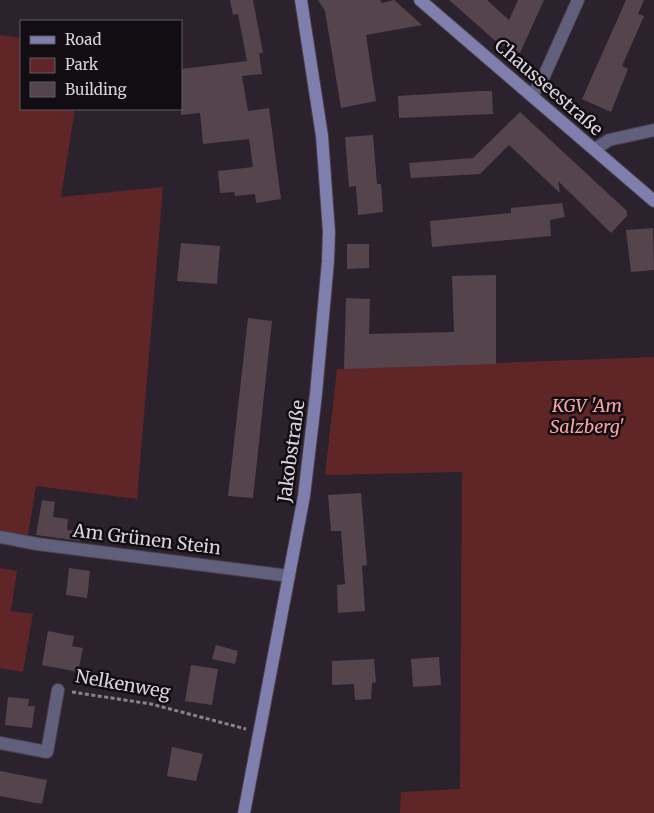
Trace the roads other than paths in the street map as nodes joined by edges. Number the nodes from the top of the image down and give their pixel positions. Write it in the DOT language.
graph roads {
  1 [pos="301,0"];
  2 [pos="420,0"];
  3 [pos="578,0"];
  4 [pos="532,96"];
  5 [pos="654,130"];
  6 [pos="595,149"];
  7 [pos="654,201"];
  8 [pos="0,537"];
  9 [pos="289,576"];
  10 [pos="58,690"];
  11 [pos="0,743"];
  12 [pos="244,813"];
  1 -- 9 [label="street, Jakobstraße"];
  2 -- 4 [label="street, Chausseestraße"];
  3 -- 4 [label="street"];
  4 -- 6 [label="street, Chausseestraße"];
  5 -- 6 [label="street"];
  6 -- 7 [label="street, Chausseestraße"];
  8 -- 9 [label="street, Am Grünen Stein"];
  9 -- 12 [label="street, Jakobstraße"];
  10 -- 11 [label="street, Nelkenweg"];
}
